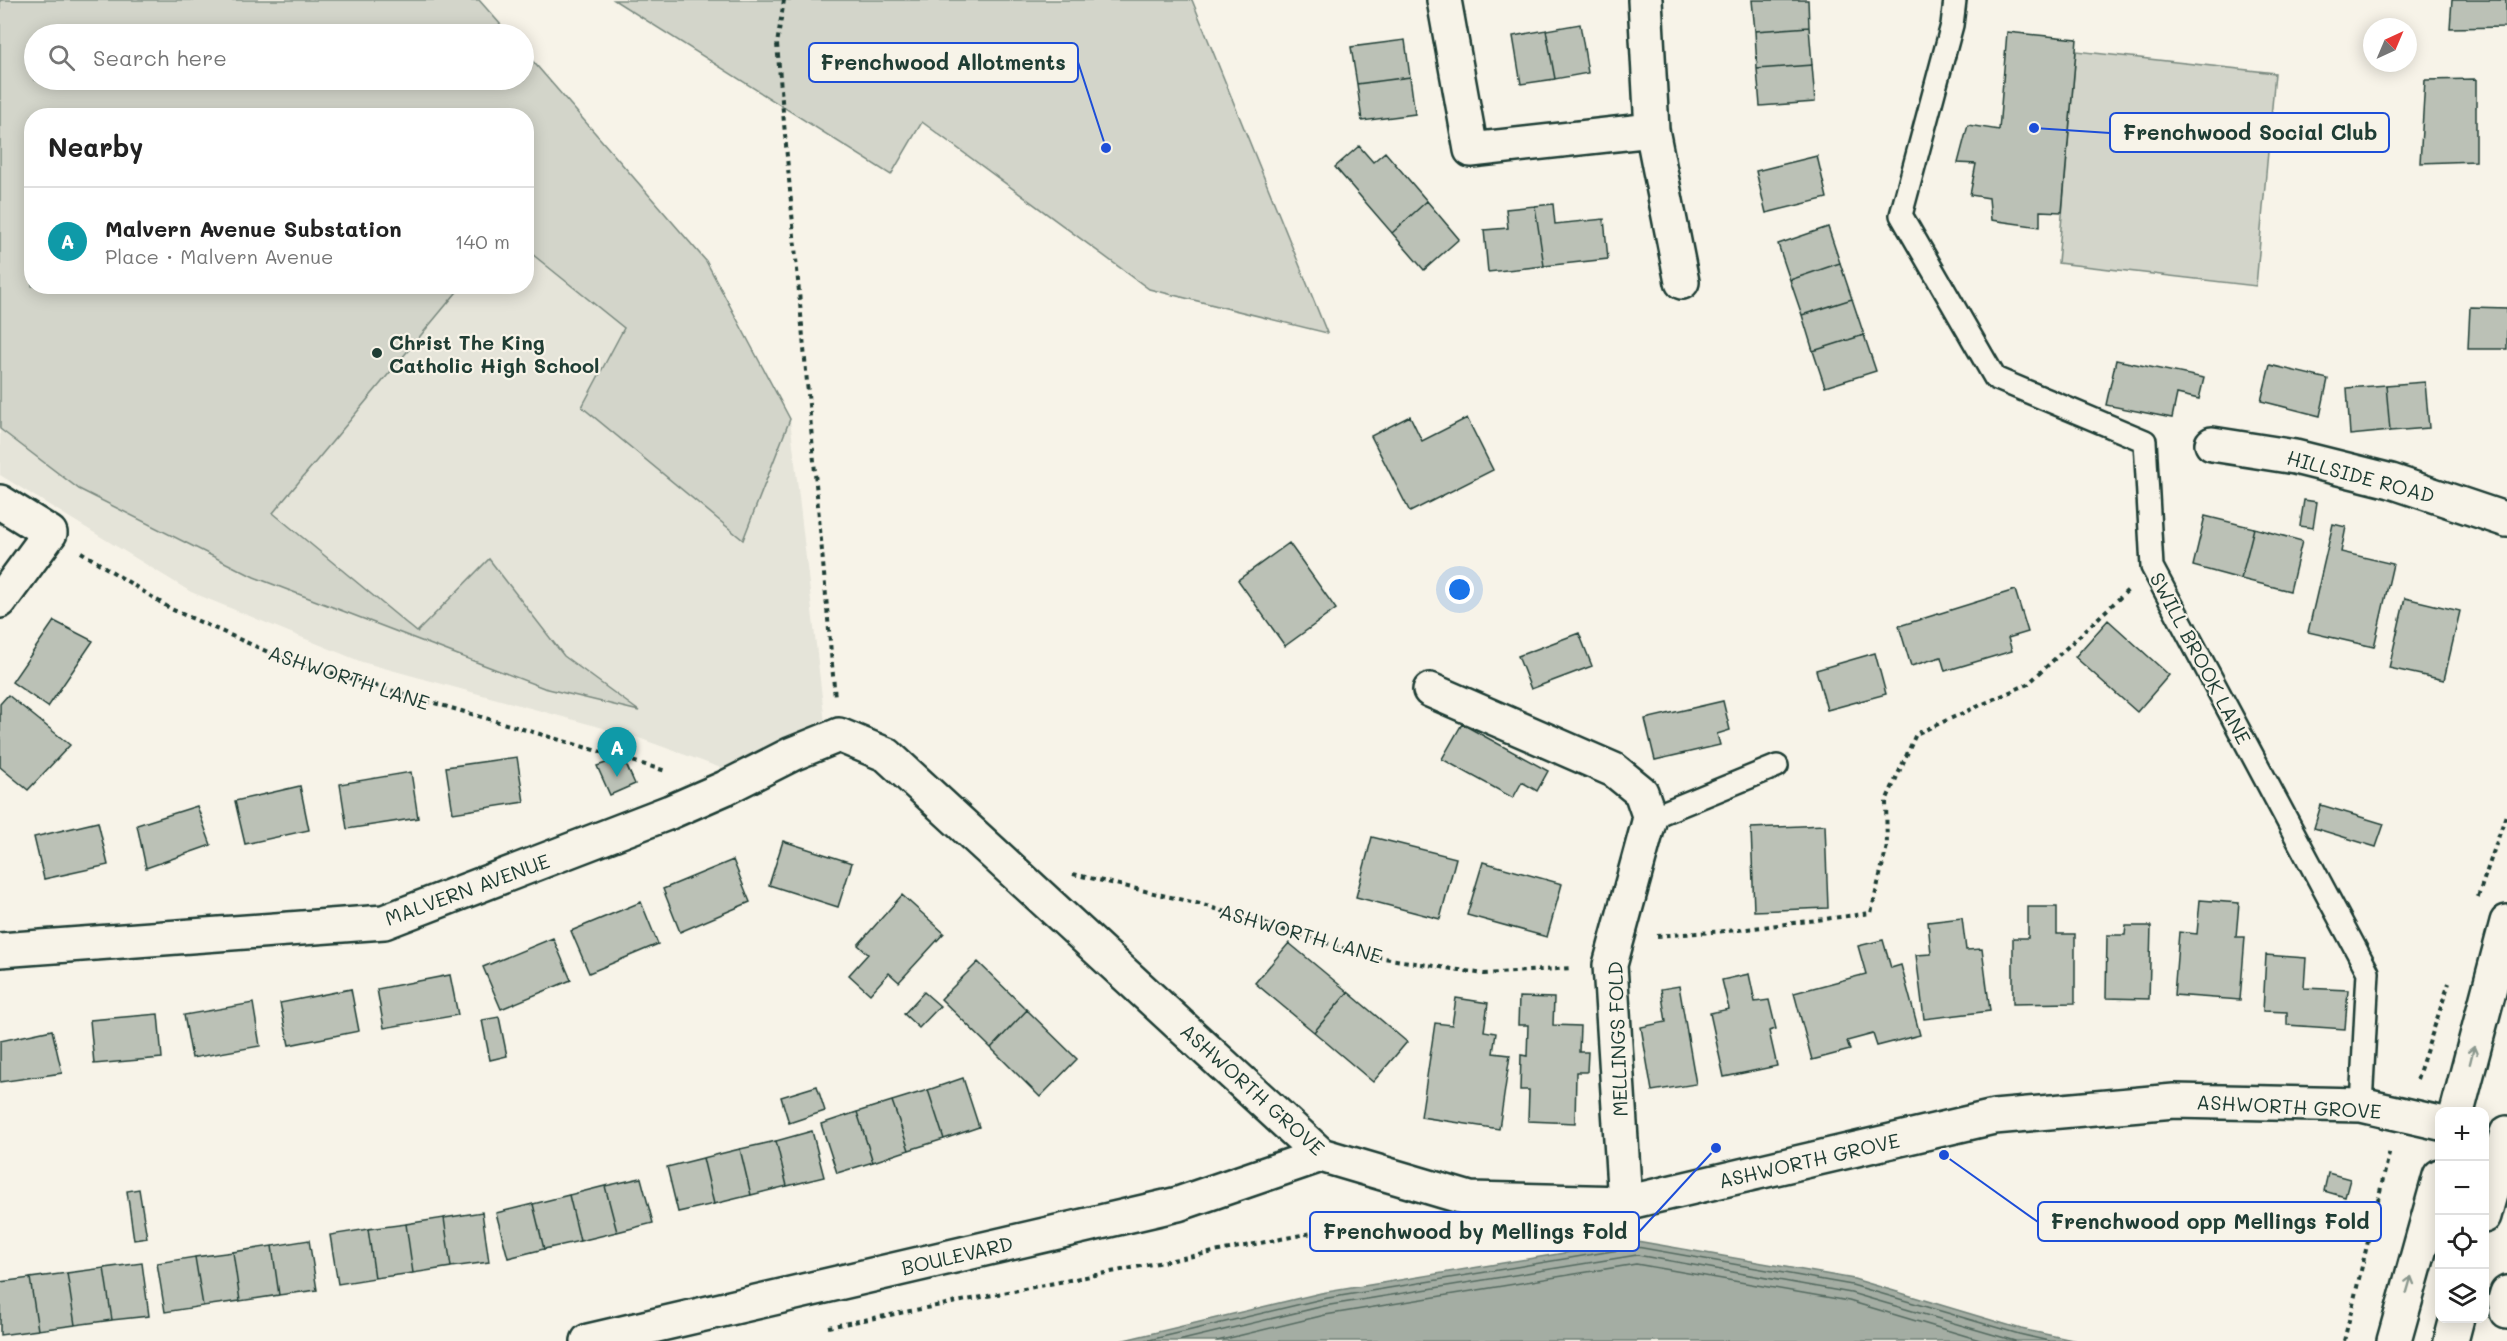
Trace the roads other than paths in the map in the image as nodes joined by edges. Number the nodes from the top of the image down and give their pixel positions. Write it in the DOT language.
graph roads {
  1 [pos="1444,0"];
  2 [pos="1646,0"];
  3 [pos="1955,0"];
  4 [pos="1652,130"];
  5 [pos="1682,282"];
  6 [pos="2212,444"];
  7 [pos="0,502"];
  8 [pos="2507,520"];
  9 [pos="0,602"];
  10 [pos="1430,690"];
  11 [pos="839,735"];
  12 [pos="1777,766"];
  13 [pos="1650,818"];
  14 [pos="2507,922"];
  15 [pos="0,950"];
  16 [pos="2361,1105"];
  17 [pos="2458,1107"];
  18 [pos="2435,1122"];
  19 [pos="2501,1137"];
  20 [pos="1321,1155"];
  21 [pos="2435,1191"];
  22 [pos="1625,1203"];
  23 [pos="2484,1215"];
  24 [pos="2507,1293"];
  25 [pos="2507,1312"];
  26 [pos="2456,1323"];
  27 [pos="588,1341"];
  28 [pos="2394,1341"];
  29 [pos="2451,1341"];
  1 -- 4 [label="main road"];
  2 -- 4 [label="main road"];
  3 -- 16 [label="lane, SWILL BROOK LANE"];
  4 -- 5 [label="main road"];
  6 -- 8 [label="main road, HILLSIDE ROAD"];
  7 -- 9 [label="main road"];
  10 -- 13 [label="main road"];
  11 -- 15 [label="main road, MALVERN AVENUE"];
  11 -- 20 [label="main road, ASHWORTH GROVE"];
  12 -- 13 [label="lane"];
  13 -- 22 [label="main road, MELLINGS FOLD"];
  17 -- 14 [label="main road, one-way"];
  16 -- 18 [label="main road, ASHWORTH GROVE"];
  16 -- 22 [label="main road, ASHWORTH GROVE"];
  19 -- 23 [label="main road"];
  20 -- 22 [label="main road, ASHWORTH GROVE"];
  20 -- 27 [label="main road, BOULEVARD"];
  28 -- 21 [label="main road, one-way"];
  24 -- 25 [label="main road"];
  26 -- 29 [label="main road"];
}
